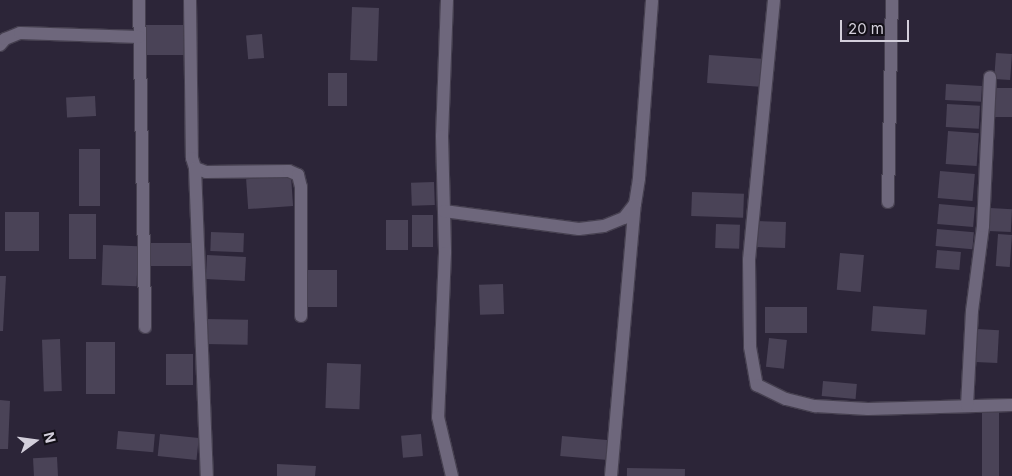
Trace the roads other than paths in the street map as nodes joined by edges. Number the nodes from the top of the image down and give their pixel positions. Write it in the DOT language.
graph roads {
  1 [pos="139,0"];
  2 [pos="190,0"];
  3 [pos="447,0"];
  4 [pos="652,0"];
  5 [pos="774,0"];
  6 [pos="892,0"];
  7 [pos="140,37"];
  8 [pos="0,45"];
  9 [pos="990,78"];
  10 [pos="195,168"];
  11 [pos="888,202"];
  12 [pos="635,204"];
  13 [pos="444,211"];
  14 [pos="301,316"];
  15 [pos="145,327"];
  16 [pos="967,406"];
  17 [pos="1012,406"];
  18 [pos="207,476"];
  19 [pos="452,476"];
  20 [pos="611,476"];
  1 -- 7 [label="street"];
  2 -- 10 [label="street"];
  3 -- 13 [label="street"];
  4 -- 12 [label="street"];
  5 -- 16 [label="street"];
  6 -- 11 [label="street"];
  7 -- 8 [label="street"];
  7 -- 15 [label="street"];
  9 -- 16 [label="street"];
  10 -- 14 [label="street"];
  10 -- 18 [label="street"];
  12 -- 13 [label="street"];
  12 -- 20 [label="street"];
  13 -- 19 [label="street"];
  16 -- 17 [label="street"];
}
